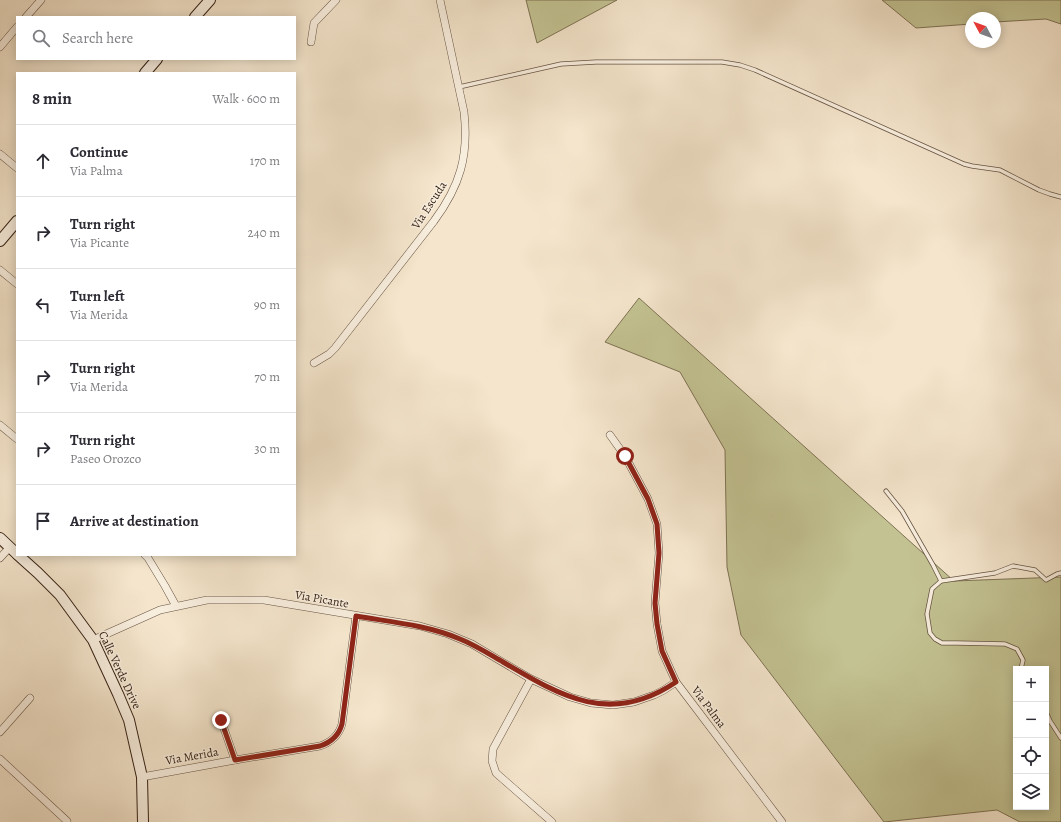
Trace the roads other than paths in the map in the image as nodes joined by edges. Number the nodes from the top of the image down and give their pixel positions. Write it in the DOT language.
graph roads {
  1 [pos="41,0"];
  2 [pos="210,0"];
  3 [pos="336,0"];
  4 [pos="440,0"];
  5 [pos="27,16"];
  6 [pos="196,16"];
  7 [pos="16,28"];
  8 [pos="311,42"];
  9 [pos="0,46"];
  10 [pos="156,60"];
  11 [pos="147,72"];
  12 [pos="458,87"];
  13 [pos="0,154"];
  14 [pos="16,167"];
  15 [pos="1061,197"];
  16 [pos="16,222"];
  17 [pos="0,241"];
  18 [pos="0,270"];
  19 [pos="16,283"];
  20 [pos="314,363"];
  21 [pos="0,425"];
  22 [pos="610,435"];
  23 [pos="16,438"];
  24 [pos="886,491"];
  25 [pos="0,538"];
  26 [pos="15,552"];
  27 [pos="20,556"];
  28 [pos="146,556"];
  29 [pos="0,558"];
  30 [pos="1061,573"];
  31 [pos="942,582"];
  32 [pos="176,606"];
  33 [pos="356,616"];
  34 [pos="93,640"];
  35 [pos="1022,666"];
  36 [pos="531,679"];
  37 [pos="676,682"];
  38 [pos="30,698"];
  39 [pos="1049,719"];
  40 [pos="221,720"];
  41 [pos="0,732"];
  42 [pos="1061,738"];
  43 [pos="0,759"];
  44 [pos="235,760"];
  45 [pos="142,777"];
  46 [pos="67,821"];
  47 [pos="143,822"];
  48 [pos="552,822"];
  49 [pos="782,822"];
  1 -- 5 [label="street"];
  2 -- 6 [label="main road"];
  3 -- 8 [label="street"];
  4 -- 12 [label="street, Via Escuda"];
  7 -- 9 [label="street"];
  10 -- 11 [label="main road"];
  12 -- 15 [label="lane"];
  12 -- 20 [label="street, Via Escuda"];
  13 -- 14 [label="street"];
  16 -- 17 [label="main road"];
  18 -- 19 [label="street"];
  21 -- 23 [label="street"];
  22 -- 37 [label="street, Via Palma"];
  24 -- 31 [label="lane"];
  25 -- 26 [label="main road, Calle Verde Drive"];
  26 -- 29 [label="street"];
  27 -- 34 [label="main road, Calle Verde Drive"];
  28 -- 32 [label="street"];
  30 -- 31 [label="lane"];
  31 -- 35 [label="lane"];
  32 -- 33 [label="street, Via Picante"];
  32 -- 34 [label="street, Via Picante"];
  33 -- 36 [label="street, Via Picante"];
  33 -- 44 [label="street, Via Merida"];
  34 -- 45 [label="main road, Calle Verde Drive"];
  36 -- 37 [label="street, Via Picante"];
  36 -- 48 [label="street"];
  37 -- 49 [label="street, Via Palma"];
  38 -- 41 [label="street"];
  39 -- 42 [label="lane"];
  40 -- 44 [label="street"];
  43 -- 46 [label="street"];
  44 -- 45 [label="street, Via Merida"];
  45 -- 47 [label="main road, Calle Verde Drive"];
}
